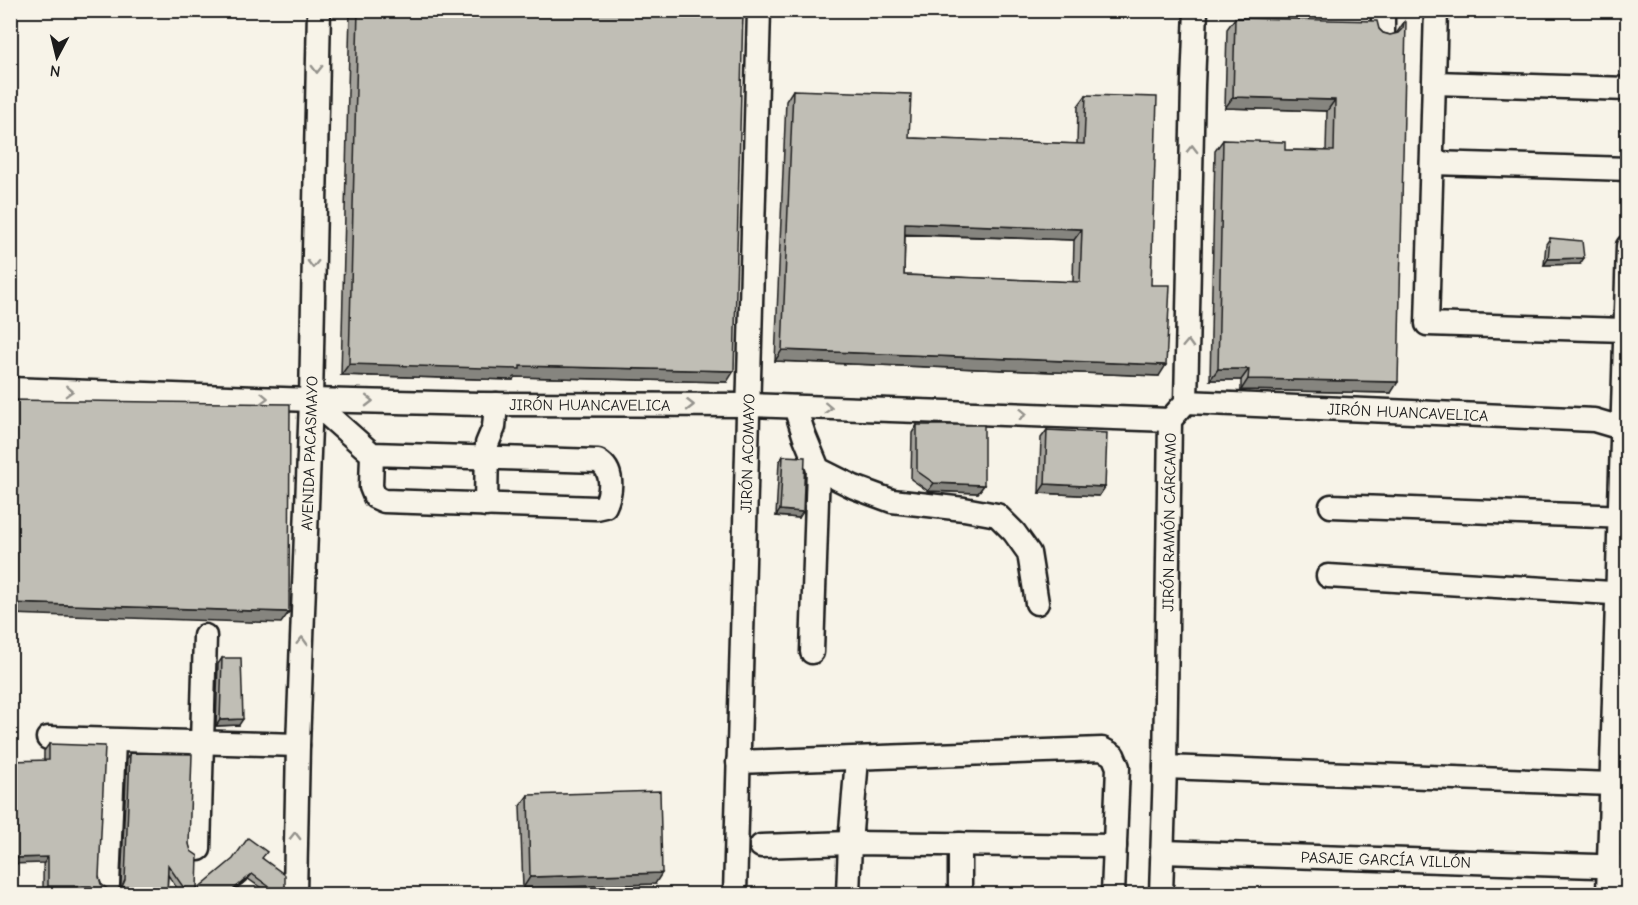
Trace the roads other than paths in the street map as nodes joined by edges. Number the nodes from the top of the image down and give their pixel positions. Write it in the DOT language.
graph roads {
  1 [pos="319,10"];
  2 [pos="759,10"];
  3 [pos="1196,10"];
  4 [pos="1436,10"];
  5 [pos="1434,83"];
  6 [pos="1628,89"];
  7 [pos="1432,163"];
  8 [pos="1628,169"];
  9 [pos="1628,246"];
  10 [pos="1626,334"];
  11 [pos="10,388"];
  12 [pos="311,400"];
  13 [pos="1186,402"];
  14 [pos="488,404"];
  15 [pos="748,405"];
  16 [pos="795,407"];
  17 [pos="1170,420"];
  18 [pos="1625,429"];
  19 [pos="487,451"];
  20 [pos="372,454"];
  21 [pos="818,469"];
  22 [pos="486,505"];
  23 [pos="1331,506"];
  24 [pos="1623,517"];
  25 [pos="1328,576"];
  26 [pos="1622,594"];
  27 [pos="1037,603"];
  28 [pos="205,636"];
  29 [pos="812,652"];
  30 [pos="48,738"];
  31 [pos="114,741"];
  32 [pos="202,743"];
  33 [pos="298,745"];
  34 [pos="857,759"];
  35 [pos="738,762"];
  36 [pos="1165,767"];
  37 [pos="1612,784"];
  38 [pos="1619,809"];
  39 [pos="850,843"];
  40 [pos="960,844"];
  41 [pos="761,846"];
  42 [pos="1115,846"];
  43 [pos="199,849"];
  44 [pos="1162,852"];
  45 [pos="1618,867"];
  46 [pos="108,884"];
  47 [pos="295,894"];
  48 [pos="735,894"];
  49 [pos="848,894"];
  50 [pos="960,894"];
  51 [pos="1113,894"];
  52 [pos="1161,894"];
  53 [pos="1608,894"];
  1 -- 12 [label="street, AVENIDA PACASMAYO, one-way"];
  2 -- 15 [label="street, JIRÓN ACOMAYO"];
  13 -- 3 [label="street, one-way"];
  4 -- 5 [label="street"];
  5 -- 6 [label="street"];
  5 -- 7 [label="street"];
  7 -- 8 [label="street"];
  7 -- 10 [label="street"];
  9 -- 10 [label="street"];
  10 -- 18 [label="street"];
  11 -- 12 [label="street, JIRÓN HUANCAVELICA, one-way"];
  12 -- 14 [label="street, JIRÓN HUANCAVELICA, one-way"];
  12 -- 20 [label="street"];
  33 -- 12 [label="street, AVENIDA PACASMAYO, one-way"];
  13 -- 17 [label="street, JIRÓN RAMÓN CÁRCAMO"];
  13 -- 18 [label="street, JIRÓN HUANCAVELICA"];
  14 -- 15 [label="street, JIRÓN HUANCAVELICA, one-way"];
  14 -- 19 [label="street"];
  15 -- 16 [label="street, JIRÓN HUANCAVELICA"];
  15 -- 35 [label="street, JIRÓN ACOMAYO"];
  16 -- 17 [label="street, JIRÓN HUANCAVELICA, one-way"];
  16 -- 21 [label="street"];
  17 -- 36 [label="street, JIRÓN RAMÓN CÁRCAMO"];
  18 -- 24 [label="street"];
  19 -- 20 [label="street"];
  19 -- 22 [label="street"];
  19 -- 22 [label="street"];
  20 -- 22 [label="street"];
  21 -- 27 [label="street"];
  21 -- 29 [label="street"];
  23 -- 24 [label="street"];
  24 -- 26 [label="street"];
  25 -- 26 [label="street"];
  26 -- 37 [label="street"];
  28 -- 32 [label="street"];
  30 -- 31 [label="street"];
  31 -- 32 [label="street"];
  31 -- 46 [label="street"];
  32 -- 33 [label="street"];
  32 -- 43 [label="street"];
  47 -- 33 [label="street, AVENIDA PACASMAYO, one-way"];
  34 -- 35 [label="street"];
  34 -- 39 [label="street"];
  34 -- 42 [label="street"];
  35 -- 48 [label="street, JIRÓN ACOMAYO"];
  36 -- 37 [label="street"];
  36 -- 44 [label="street, JIRÓN RAMÓN CÁRCAMO"];
  37 -- 38 [label="street"];
  38 -- 45 [label="street"];
  39 -- 40 [label="street"];
  39 -- 41 [label="street"];
  39 -- 49 [label="street"];
  40 -- 42 [label="street"];
  40 -- 50 [label="street"];
  42 -- 51 [label="street"];
  44 -- 45 [label="street, PASAJE GARCÍA VILLÓN"];
  44 -- 52 [label="street, JIRÓN RAMÓN CÁRCAMO"];
  45 -- 53 [label="street"];
}
